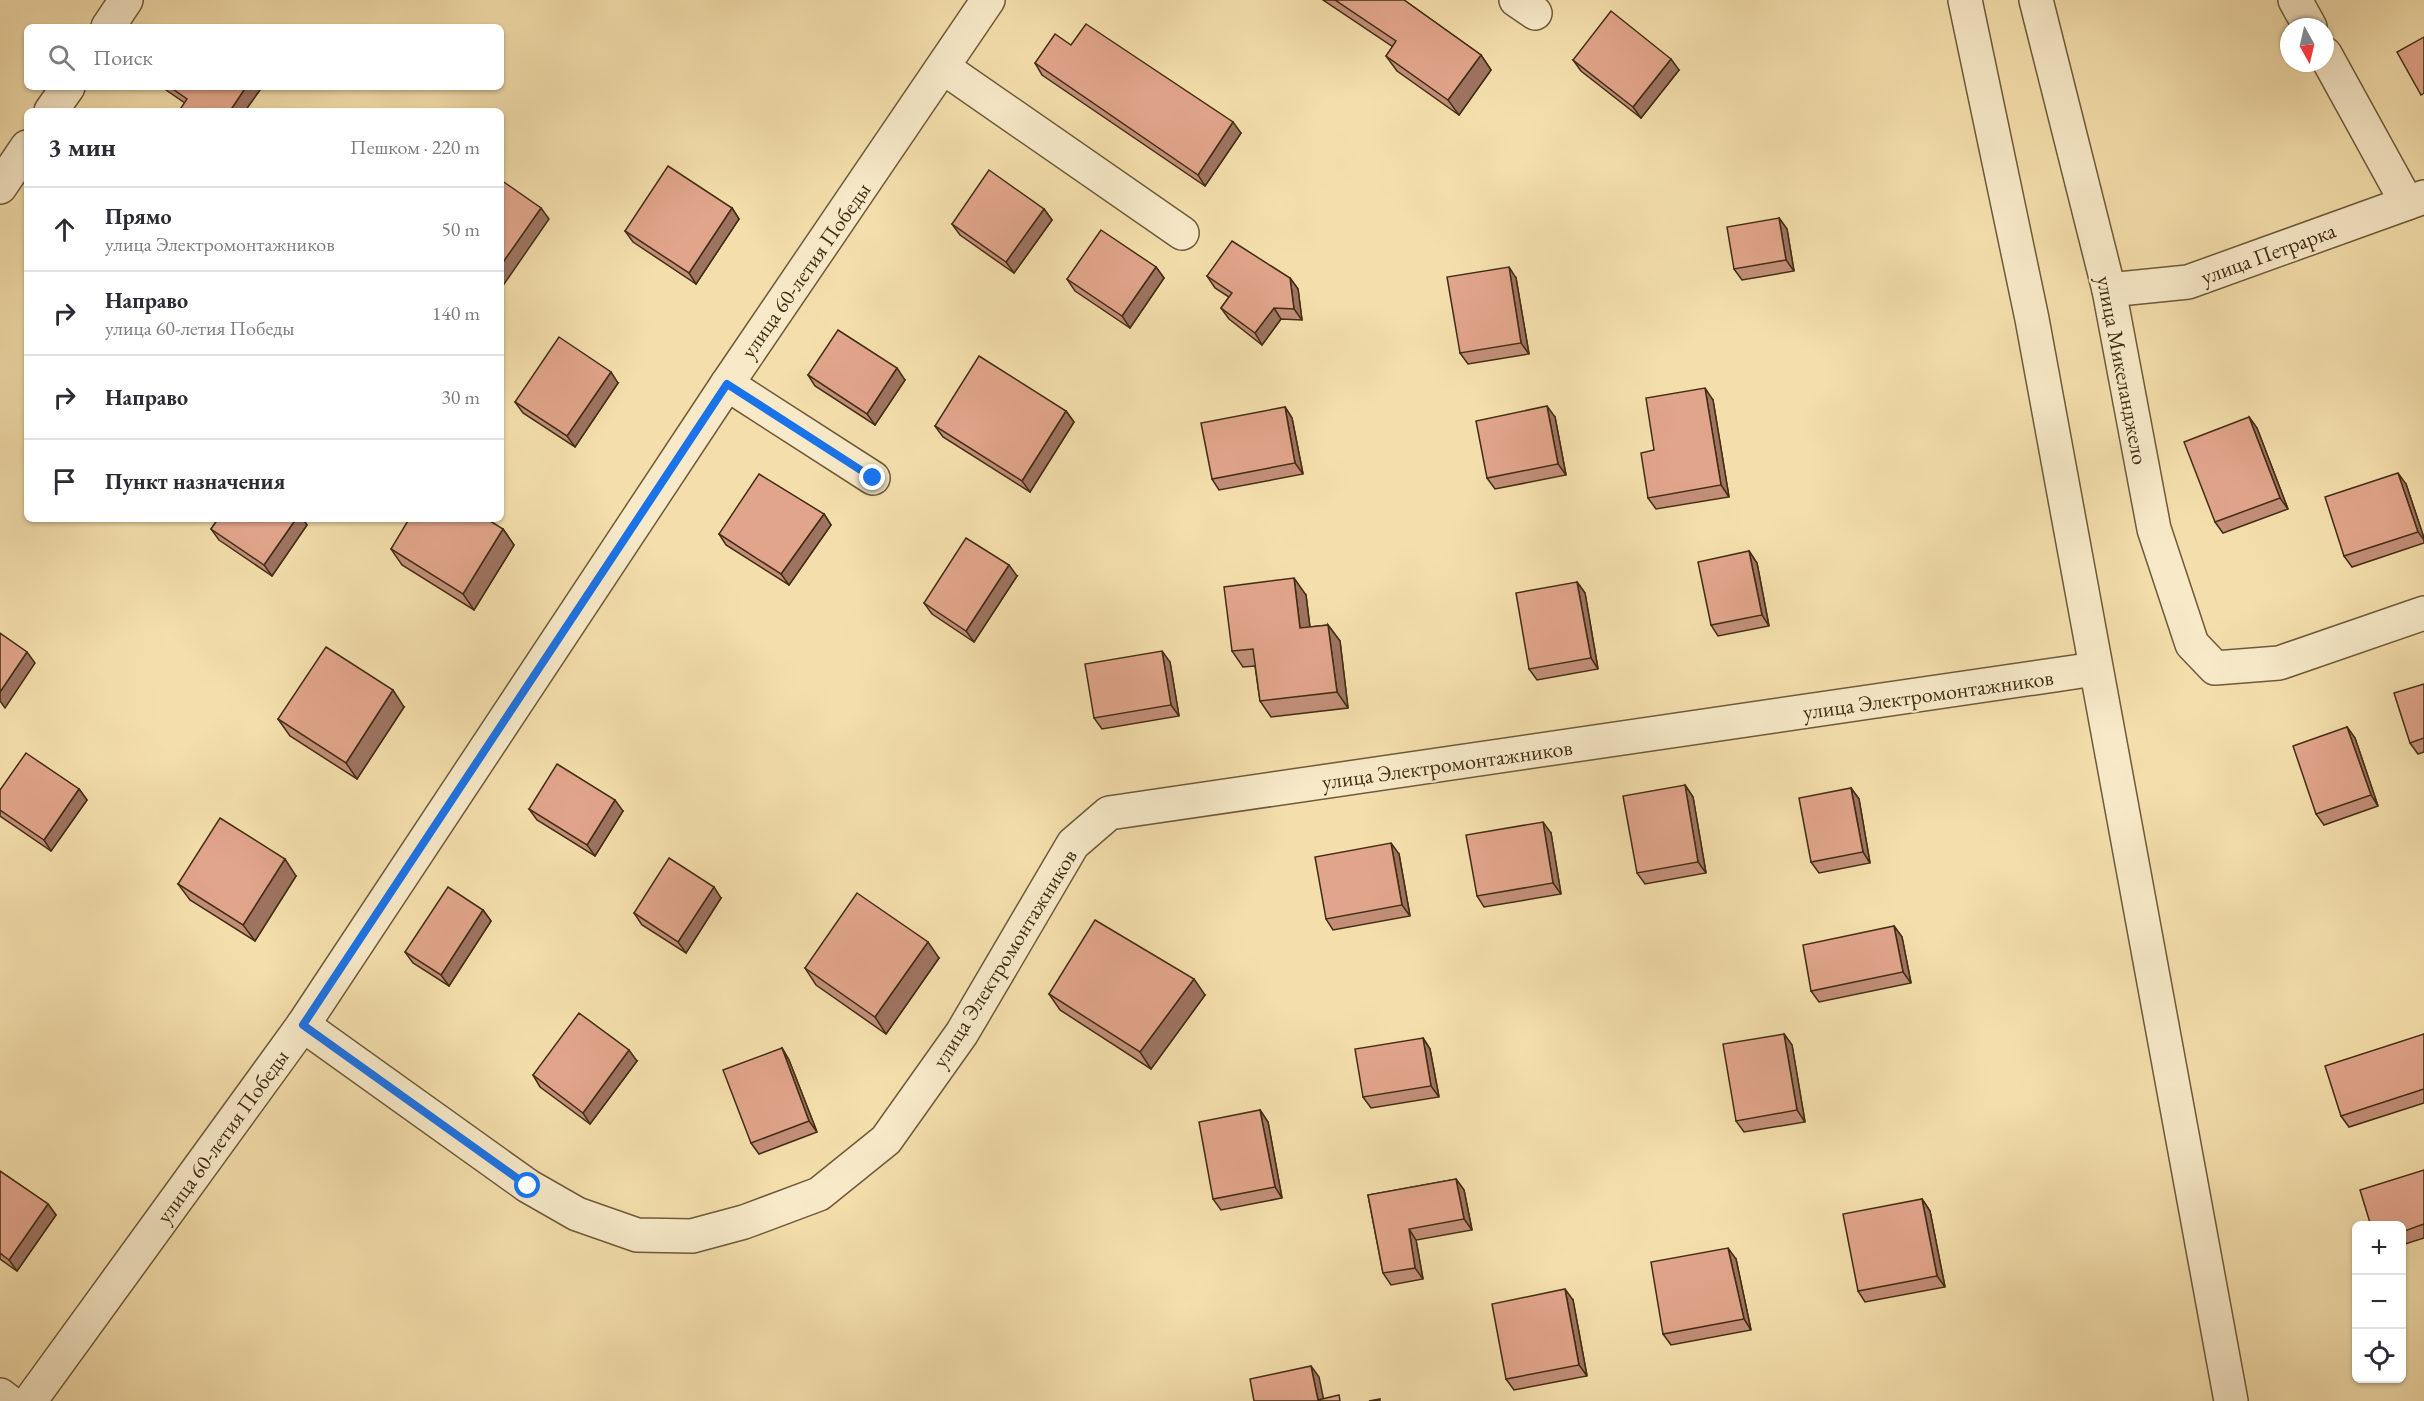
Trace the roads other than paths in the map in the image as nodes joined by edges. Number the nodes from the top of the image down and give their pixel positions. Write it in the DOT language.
graph roads {
  1 [pos="126,0"];
  2 [pos="988,0"];
  3 [pos="1965,0"];
  4 [pos="2036,0"];
  5 [pos="2295,0"];
  6 [pos="2305,18"];
  7 [pos="110,24"];
  8 [pos="944,68"];
  9 [pos="2334,68"];
  10 [pos="66,90"];
  11 [pos="53,108"];
  12 [pos="24,151"];
  13 [pos="0,187"];
  14 [pos="2416,200"];
  15 [pos="1182,233"];
  16 [pos="2109,290"];
  17 [pos="727,384"];
  18 [pos="873,478"];
  19 [pos="2424,613"];
  20 [pos="2095,669"];
  21 [pos="303,1025"];
  22 [pos="0,1395"];
  23 [pos="8,1401"];
  24 [pos="30,1401"];
  25 [pos="2231,1401"];
  1 -- 7 [label="street"];
  2 -- 8 [label="street, улица 60-летия Победы"];
  3 -- 20 [label="street"];
  4 -- 16 [label="street, улица Микеланджело"];
  5 -- 6 [label="street"];
  8 -- 15 [label="street"];
  8 -- 17 [label="street, улица 60-летия Победы"];
  9 -- 14 [label="street"];
  10 -- 11 [label="street"];
  12 -- 13 [label="street"];
  14 -- 16 [label="street, улица Петрарка"];
  16 -- 19 [label="street, улица Микеланджело"];
  17 -- 18 [label="street"];
  17 -- 21 [label="street, улица 60-летия Победы"];
  20 -- 21 [label="street, улица Электромонтажников"];
  20 -- 25 [label="street"];
  21 -- 24 [label="street, улица 60-летия Победы"];
  22 -- 23 [label="street"];
}
